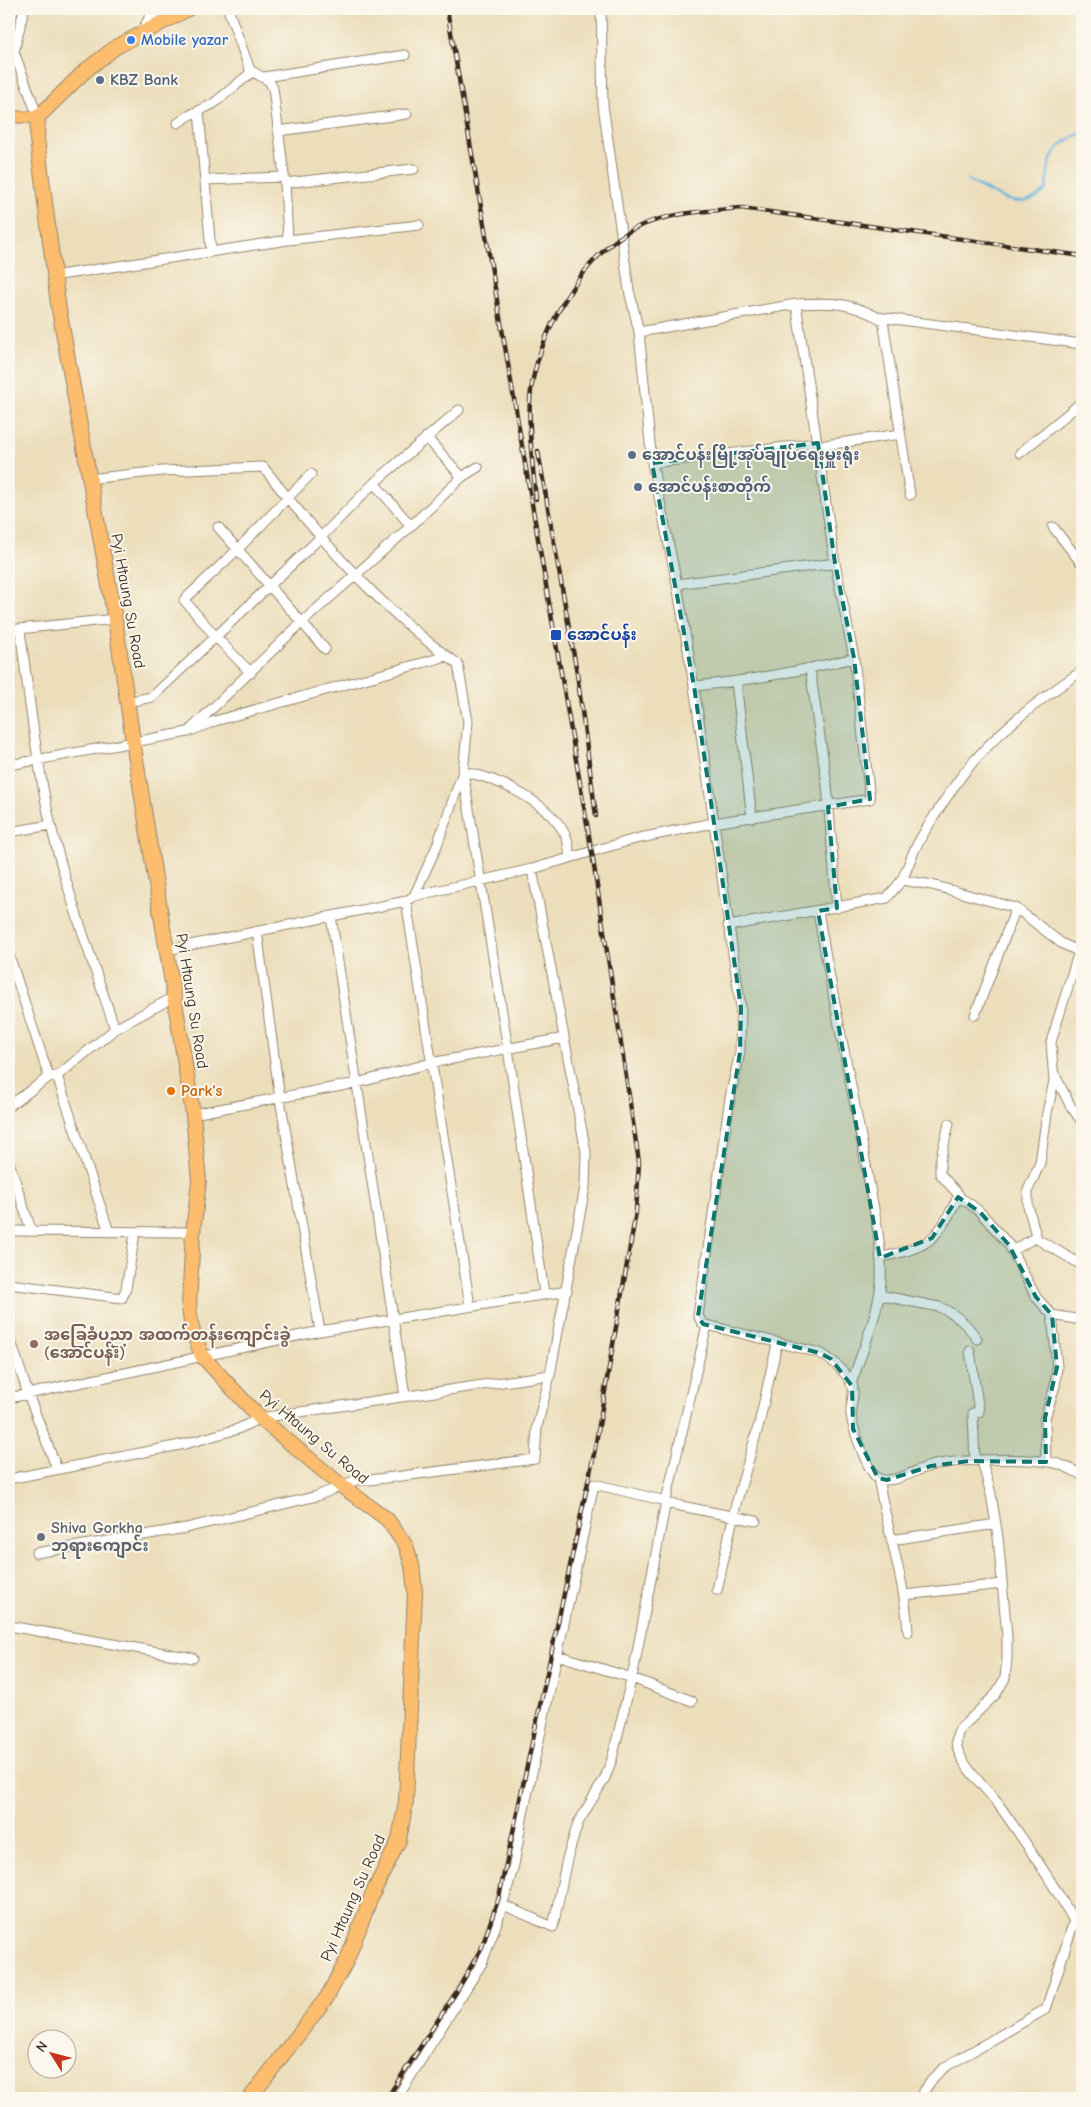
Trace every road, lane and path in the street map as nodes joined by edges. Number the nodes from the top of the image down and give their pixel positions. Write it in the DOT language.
graph roads {
  1 [pos="24,9"];
  2 [pos="162,9"];
  3 [pos="188,9"];
  4 [pos="228,9"];
  5 [pos="601,9"];
  6 [pos="141,33"];
  7 [pos="12,51"];
  8 [pos="405,55"];
  9 [pos="252,72"];
  10 [pos="264,77"];
  11 [pos="199,111"];
  12 [pos="407,114"];
  13 [pos="9,117"];
  14 [pos="38,117"];
  15 [pos="178,123"];
  16 [pos="278,131"];
  17 [pos="414,169"];
  18 [pos="204,180"];
  19 [pos="284,180"];
  20 [pos="419,226"];
  21 [pos="288,240"];
  22 [pos="210,252"];
  23 [pos="53,276"];
  24 [pos="796,304"];
  25 [pos="878,317"];
  26 [pos="639,332"];
  27 [pos="1082,344"];
  28 [pos="1082,402"];
  29 [pos="459,410"];
  30 [pos="900,434"];
  31 [pos="426,437"];
  32 [pos="819,444"];
  33 [pos="1020,452"];
  34 [pos="652,463"];
  35 [pos="478,467"];
  36 [pos="312,474"];
  37 [pos="462,477"];
  38 [pos="88,479"];
  39 [pos="374,484"];
  40 [pos="910,495"];
  41 [pos="288,498"];
  42 [pos="411,526"];
  43 [pos="218,527"];
  44 [pos="1053,527"];
  45 [pos="322,536"];
  46 [pos="237,550"];
  47 [pos="1082,562"];
  48 [pos="835,563"];
  49 [pos="356,574"];
  50 [pos="677,584"];
  51 [pos="269,586"];
  52 [pos="115,619"];
  53 [pos="301,624"];
  54 [pos="9,630"];
  55 [pos="20,630"];
  56 [pos="216,637"];
  57 [pos="325,649"];
  58 [pos="447,656"];
  59 [pos="854,658"];
  60 [pos="810,669"];
  61 [pos="1082,671"];
  62 [pos="251,673"];
  63 [pos="736,682"];
  64 [pos="694,686"];
  65 [pos="127,702"];
  66 [pos="188,732"];
  67 [pos="132,741"];
  68 [pos="38,761"];
  69 [pos="9,765"];
  70 [pos="463,772"];
  71 [pos="828,807"];
  72 [pos="752,818"];
  73 [pos="713,823"];
  74 [pos="51,825"];
  75 [pos="9,832"];
  76 [pos="570,858"];
  77 [pos="532,869"];
  78 [pos="902,880"];
  79 [pos="481,882"];
  80 [pos="414,896"];
  81 [pos="406,901"];
  82 [pos="837,908"];
  83 [pos="1016,908"];
  84 [pos="818,911"];
  85 [pos="331,916"];
  86 [pos="728,926"];
  87 [pos="257,932"];
  88 [pos="166,950"];
  89 [pos="1081,952"];
  90 [pos="9,955"];
  91 [pos="174,997"];
  92 [pos="974,1015"];
  93 [pos="114,1029"];
  94 [pos="564,1038"];
  95 [pos="508,1049"];
  96 [pos="431,1063"];
  97 [pos="1053,1073"];
  98 [pos="53,1077"];
  99 [pos="357,1083"];
  100 [pos="280,1099"];
  101 [pos="9,1106"];
  102 [pos="193,1114"];
  103 [pos="1082,1122"];
  104 [pos="949,1124"];
  105 [pos="9,1162"];
  106 [pos="958,1197"];
  107 [pos="31,1230"];
  108 [pos="9,1231"];
  109 [pos="109,1232"];
  110 [pos="193,1232"];
  111 [pos="135,1233"];
  112 [pos="1036,1237"];
  113 [pos="1012,1251"];
  114 [pos="880,1258"];
  115 [pos="1082,1264"];
  116 [pos="9,1284"];
  117 [pos="567,1290"];
  118 [pos="544,1293"];
  119 [pos="879,1295"];
  120 [pos="470,1306"];
  121 [pos="1052,1315"];
  122 [pos="394,1318"];
  123 [pos="1082,1320"];
  124 [pos="707,1326"];
  125 [pos="320,1331"];
  126 [pos="9,1335"];
  127 [pos="977,1339"];
  128 [pos="777,1344"];
  129 [pos="970,1351"];
  130 [pos="202,1356"];
  131 [pos="550,1375"];
  132 [pos="852,1384"];
  133 [pos="28,1394"];
  134 [pos="405,1396"];
  135 [pos="9,1398"];
  136 [pos="260,1418"];
  137 [pos="978,1461"];
  138 [pos="1046,1462"];
  139 [pos="57,1469"];
  140 [pos="1082,1475"];
  141 [pos="878,1478"];
  142 [pos="9,1480"];
  143 [pos="343,1487"];
  144 [pos="666,1502"];
  145 [pos="734,1516"];
  146 [pos="756,1521"];
  147 [pos="996,1524"];
  148 [pos="891,1540"];
  149 [pos="36,1554"];
  150 [pos="1002,1584"];
  151 [pos="717,1590"];
  152 [pos="904,1595"];
  153 [pos="9,1626"];
  154 [pos="908,1632"];
  155 [pos="557,1655"];
  156 [pos="193,1658"];
  157 [pos="632,1678"];
  158 [pos="692,1701"];
  159 [pos="503,1905"];
  160 [pos="250,2098"];
  161 [pos="397,2098"];
  162 [pos="918,2098"];
  1 -- 7 [label="street"];
  2 -- 6 [label="street"];
  3 -- 6 [label="highway"];
  4 -- 9 [label="street"];
  5 -- 26 [label="street"];
  6 -- 14 [label="highway"];
  7 -- 14 [label="street"];
  8 -- 10 [label="street"];
  9 -- 10 [label="street"];
  9 -- 11 [label="street"];
  10 -- 16 [label="street"];
  11 -- 15 [label="street"];
  11 -- 18 [label="street"];
  12 -- 16 [label="street"];
  13 -- 14 [label="main road"];
  14 -- 23 [label="highway, Pyi Htaung Su Road"];
  16 -- 19 [label="street"];
  17 -- 19 [label="street"];
  18 -- 19 [label="street"];
  18 -- 22 [label="street"];
  19 -- 21 [label="street"];
  20 -- 21 [label="street"];
  21 -- 22 [label="street"];
  22 -- 23 [label="street"];
  23 -- 38 [label="highway, Pyi Htaung Su Road"];
  24 -- 25 [label="street"];
  24 -- 26 [label="street"];
  24 -- 32 [label="street"];
  25 -- 27 [label="street"];
  25 -- 30 [label="street"];
  26 -- 34 [label="street"];
  28 -- 33 [label="street"];
  29 -- 31 [label="street"];
  30 -- 32 [label="street"];
  30 -- 40 [label="street"];
  31 -- 37 [label="street"];
  31 -- 39 [label="street"];
  32 -- 34 [label="street"];
  32 -- 48 [label="street"];
  34 -- 50 [label="street"];
  35 -- 37 [label="street"];
  36 -- 41 [label="street"];
  37 -- 42 [label="street"];
  38 -- 41 [label="street"];
  38 -- 52 [label="highway, Pyi Htaung Su Road"];
  39 -- 42 [label="street"];
  39 -- 45 [label="street"];
  41 -- 45 [label="street"];
  41 -- 46 [label="street"];
  42 -- 49 [label="street"];
  43 -- 46 [label="street"];
  44 -- 47 [label="street"];
  45 -- 49 [label="street"];
  45 -- 51 [label="street"];
  46 -- 51 [label="street"];
  46 -- 56 [label="street"];
  48 -- 50 [label="street"];
  48 -- 59 [label="street"];
  49 -- 53 [label="street"];
  49 -- 58 [label="street"];
  50 -- 64 [label="street"];
  51 -- 53 [label="street"];
  51 -- 56 [label="street"];
  52 -- 55 [label="street"];
  52 -- 65 [label="highway, Pyi Htaung Su Road"];
  53 -- 57 [label="street"];
  53 -- 62 [label="street"];
  54 -- 55 [label="street"];
  55 -- 68 [label="street"];
  56 -- 62 [label="street"];
  56 -- 65 [label="street"];
  58 -- 66 [label="street"];
  58 -- 70 [label="street"];
  59 -- 60 [label="street"];
  59 -- 71 [label="street"];
  60 -- 63 [label="street"];
  60 -- 71 [label="street"];
  61 -- 78 [label="street"];
  62 -- 66 [label="street"];
  63 -- 64 [label="street"];
  63 -- 72 [label="street"];
  64 -- 73 [label="street"];
  65 -- 67 [label="highway, Pyi Htaung Su Road"];
  66 -- 67 [label="street"];
  67 -- 68 [label="street"];
  67 -- 88 [label="highway, Pyi Htaung Su Road"];
  68 -- 69 [label="street"];
  68 -- 74 [label="street"];
  70 -- 76 [label="street"];
  70 -- 79 [label="street"];
  70 -- 80 [label="street"];
  71 -- 72 [label="street"];
  71 -- 82 [label="street"];
  72 -- 73 [label="street"];
  73 -- 76 [label="street"];
  73 -- 86 [label="street"];
  74 -- 75 [label="street"];
  74 -- 93 [label="street"];
  76 -- 77 [label="street"];
  77 -- 79 [label="street"];
  77 -- 94 [label="street"];
  78 -- 82 [label="street"];
  78 -- 83 [label="street"];
  79 -- 80 [label="street"];
  79 -- 95 [label="street"];
  80 -- 81 [label="street"];
  81 -- 85 [label="street"];
  81 -- 96 [label="street"];
  82 -- 84 [label="street"];
  83 -- 89 [label="street"];
  83 -- 92 [label="street"];
  84 -- 86 [label="street"];
  84 -- 114 [label="street"];
  85 -- 87 [label="street"];
  85 -- 99 [label="street"];
  86 -- 124 [label="street"];
  87 -- 88 [label="street"];
  87 -- 100 [label="street"];
  88 -- 91 [label="highway, Pyi Htaung Su Road"];
  89 -- 97 [label="street"];
  90 -- 98 [label="street"];
  91 -- 93 [label="street"];
  91 -- 102 [label="highway, Pyi Htaung Su Road"];
  93 -- 98 [label="street"];
  94 -- 95 [label="street"];
  94 -- 117 [label="street"];
  95 -- 96 [label="street"];
  95 -- 118 [label="street"];
  96 -- 99 [label="street"];
  96 -- 120 [label="street"];
  97 -- 103 [label="street"];
  97 -- 112 [label="street"];
  98 -- 101 [label="street"];
  98 -- 109 [label="street"];
  99 -- 100 [label="street"];
  99 -- 122 [label="street"];
  100 -- 102 [label="street"];
  100 -- 125 [label="street"];
  102 -- 110 [label="highway, Pyi Htaung Su Road"];
  104 -- 106 [label="street"];
  105 -- 107 [label="street"];
  106 -- 113 [label="street"];
  106 -- 114 [label="street"];
  107 -- 108 [label="street"];
  107 -- 109 [label="street"];
  109 -- 111 [label="street"];
  110 -- 111 [label="street"];
  110 -- 130 [label="highway, Pyi Htaung Su Road"];
  111 -- 116 [label="street"];
  112 -- 113 [label="street"];
  112 -- 115 [label="street"];
  113 -- 121 [label="street"];
  114 -- 119 [label="street"];
  117 -- 118 [label="street"];
  117 -- 131 [label="street"];
  118 -- 120 [label="street"];
  119 -- 127 [label="street"];
  119 -- 132 [label="street"];
  120 -- 122 [label="street"];
  121 -- 123 [label="street"];
  121 -- 138 [label="street"];
  122 -- 125 [label="street"];
  122 -- 134 [label="street"];
  124 -- 128 [label="street"];
  124 -- 144 [label="street"];
  125 -- 130 [label="street"];
  126 -- 133 [label="street"];
  128 -- 132 [label="street"];
  128 -- 145 [label="street"];
  129 -- 137 [label="street"];
  130 -- 133 [label="street"];
  130 -- 136 [label="highway, Pyi Htaung Su Road"];
  131 -- 134 [label="street"];
  131 -- 143 [label="street"];
  132 -- 141 [label="street"];
  133 -- 135 [label="street"];
  133 -- 139 [label="street"];
  134 -- 136 [label="street"];
  136 -- 139 [label="street"];
  136 -- 143 [label="highway, Pyi Htaung Su Road"];
  137 -- 138 [label="street"];
  137 -- 141 [label="street"];
  137 -- 147 [label="street"];
  138 -- 140 [label="street"];
  139 -- 142 [label="street"];
  141 -- 148 [label="street"];
  143 -- 149 [label="street"];
  143 -- 160 [label="highway, Pyi Htaung Su Road"];
  144 -- 145 [label="street"];
  144 -- 155 [label="street"];
  144 -- 157 [label="street"];
  145 -- 146 [label="street"];
  145 -- 151 [label="street"];
  147 -- 148 [label="street"];
  147 -- 150 [label="street"];
  148 -- 152 [label="street"];
  150 -- 152 [label="street"];
  150 -- 162 [label="street"];
  152 -- 154 [label="street"];
  153 -- 156 [label="street"];
  155 -- 157 [label="street"];
  155 -- 159 [label="street"];
  157 -- 158 [label="street"];
  157 -- 159 [label="street"];
  159 -- 161 [label="street"];
}
